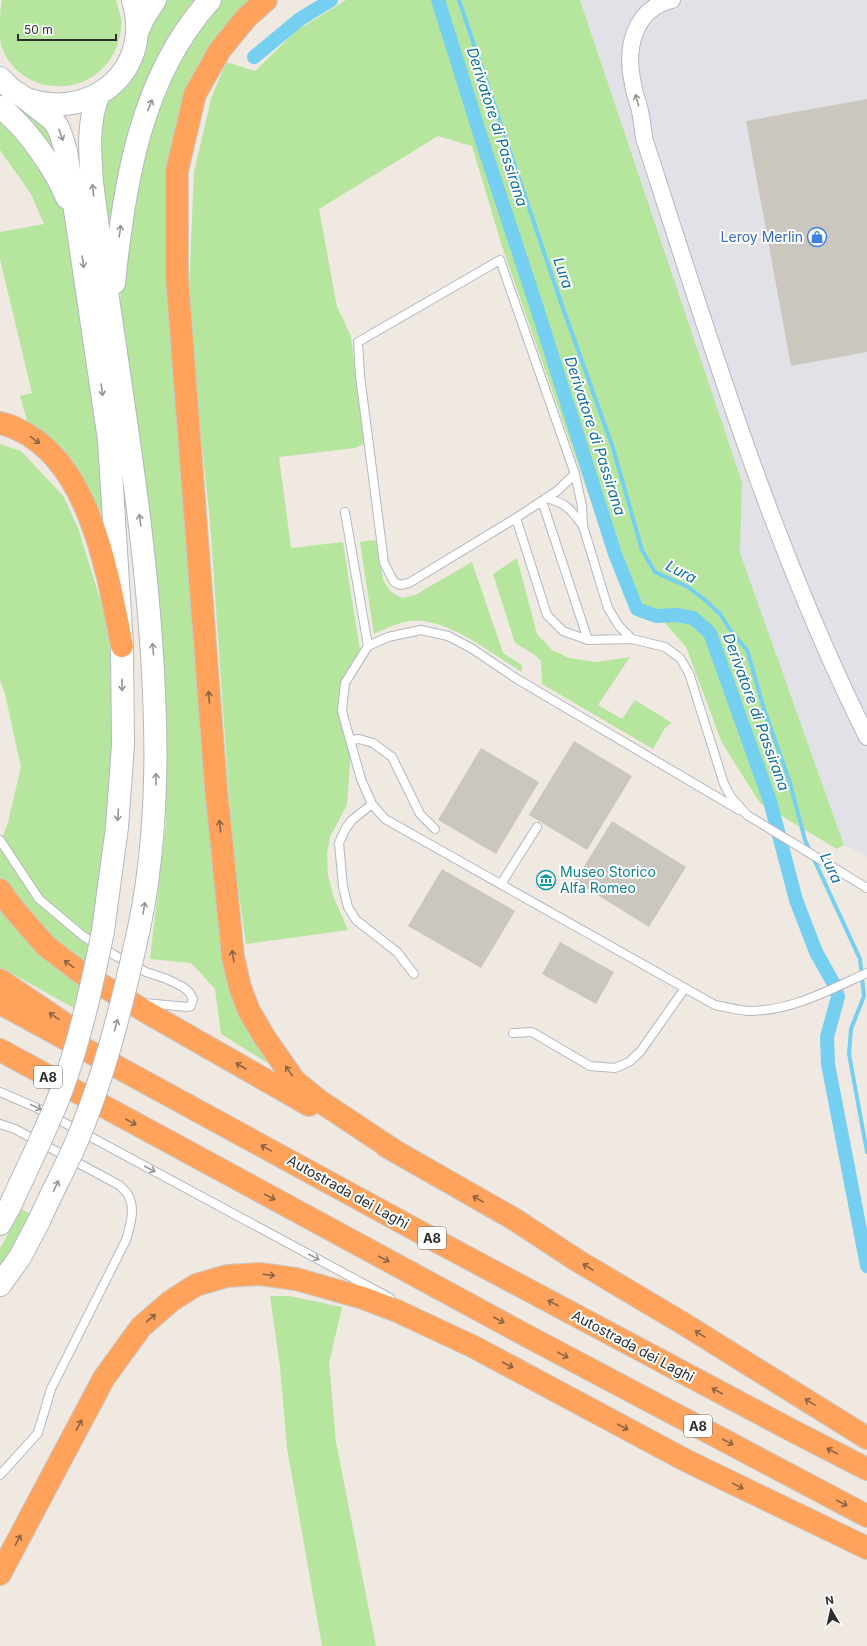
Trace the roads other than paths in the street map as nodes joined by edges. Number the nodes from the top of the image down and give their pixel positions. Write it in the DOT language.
graph roads {
  1 [pos="133,0"];
  2 [pos="155,0"];
  3 [pos="210,0"];
  4 [pos="266,0"];
  5 [pos="672,0"];
  6 [pos="137,33"];
  7 [pos="0,78"];
  8 [pos="99,94"];
  9 [pos="25,98"];
  10 [pos="0,107"];
  11 [pos="77,223"];
  12 [pos="112,326"];
  13 [pos="0,423"];
  14 [pos="575,474"];
  15 [pos="544,499"];
  16 [pos="345,512"];
  17 [pos="516,518"];
  18 [pos="583,526"];
  19 [pos="632,639"];
  20 [pos="588,640"];
  21 [pos="122,646"];
  22 [pos="368,646"];
  23 [pos="867,737"];
  24 [pos="351,740"];
  25 [pos="372,804"];
  26 [pos="747,815"];
  27 [pos="537,827"];
  28 [pos="434,829"];
  29 [pos="0,840"];
  30 [pos="501,884"];
  31 [pos="867,888"];
  32 [pos="0,890"];
  33 [pos="867,972"];
  34 [pos="414,974"];
  35 [pos="0,980"];
  36 [pos="685,988"];
  37 [pos="128,1001"];
  38 [pos="0,1003"];
  39 [pos="513,1033"];
  40 [pos="0,1050"];
  41 [pos="142,1080"];
  42 [pos="0,1092"];
  43 [pos="0,1124"];
  44 [pos="398,1153"];
  45 [pos="5,1215"];
  46 [pos="20,1257"];
  47 [pos="0,1285"];
  48 [pos="0,1302"];
  49 [pos="474,1347"];
  50 [pos="867,1438"];
  51 [pos="867,1469"];
  52 [pos="0,1475"];
  53 [pos="867,1516"];
  54 [pos="867,1548"];
  55 [pos="0,1574"];
  1 -- 6 [label="main road"];
  2 -- 6 [label="main road"];
  12 -- 3 [label="main road, one-way"];
  44 -- 4 [label="highway, one-way"];
  23 -- 5 [label="street, one-way"];
  6 -- 8 [label="main road"];
  7 -- 9 [label="main road"];
  8 -- 9 [label="main road"];
  12 -- 8 [label="main road, one-way"];
  9 -- 11 [label="main road, one-way"];
  10 -- 11 [label="main road"];
  11 -- 21 [label="main road, one-way"];
  46 -- 12 [label="main road, one-way, bridge"];
  13 -- 21 [label="highway, one-way"];
  14 -- 15 [label="lane"];
  14 -- 17 [label="lane"];
  14 -- 18 [label="lane"];
  15 -- 17 [label="lane"];
  15 -- 18 [label="lane"];
  15 -- 20 [label="lane"];
  16 -- 22 [label="lane"];
  17 -- 20 [label="lane"];
  18 -- 19 [label="lane"];
  19 -- 20 [label="lane"];
  19 -- 26 [label="lane"];
  21 -- 45 [label="main road, one-way, bridge"];
  22 -- 24 [label="lane"];
  22 -- 26 [label="lane"];
  24 -- 25 [label="lane"];
  24 -- 28 [label="lane"];
  25 -- 30 [label="lane"];
  25 -- 34 [label="lane"];
  26 -- 31 [label="lane"];
  27 -- 30 [label="lane"];
  29 -- 37 [label="lane"];
  30 -- 36 [label="lane"];
  37 -- 32 [label="highway, one-way"];
  33 -- 36 [label="lane"];
  41 -- 35 [label="highway, one-way"];
  36 -- 39 [label="lane"];
  44 -- 37 [label="highway, one-way"];
  38 -- 41 [label="highway, Autostrada dei Laghi / A8"];
  40 -- 53 [label="highway, A8, one-way"];
  51 -- 41 [label="highway, Autostrada dei Laghi / A8, one-way"];
  42 -- 49 [label="lane, one-way"];
  43 -- 52 [label="lane"];
  50 -- 44 [label="highway, one-way"];
  46 -- 47 [label="main road"];
  46 -- 48 [label="main road"];
  49 -- 54 [label="highway, one-way"];
  55 -- 49 [label="highway, one-way"];
}
